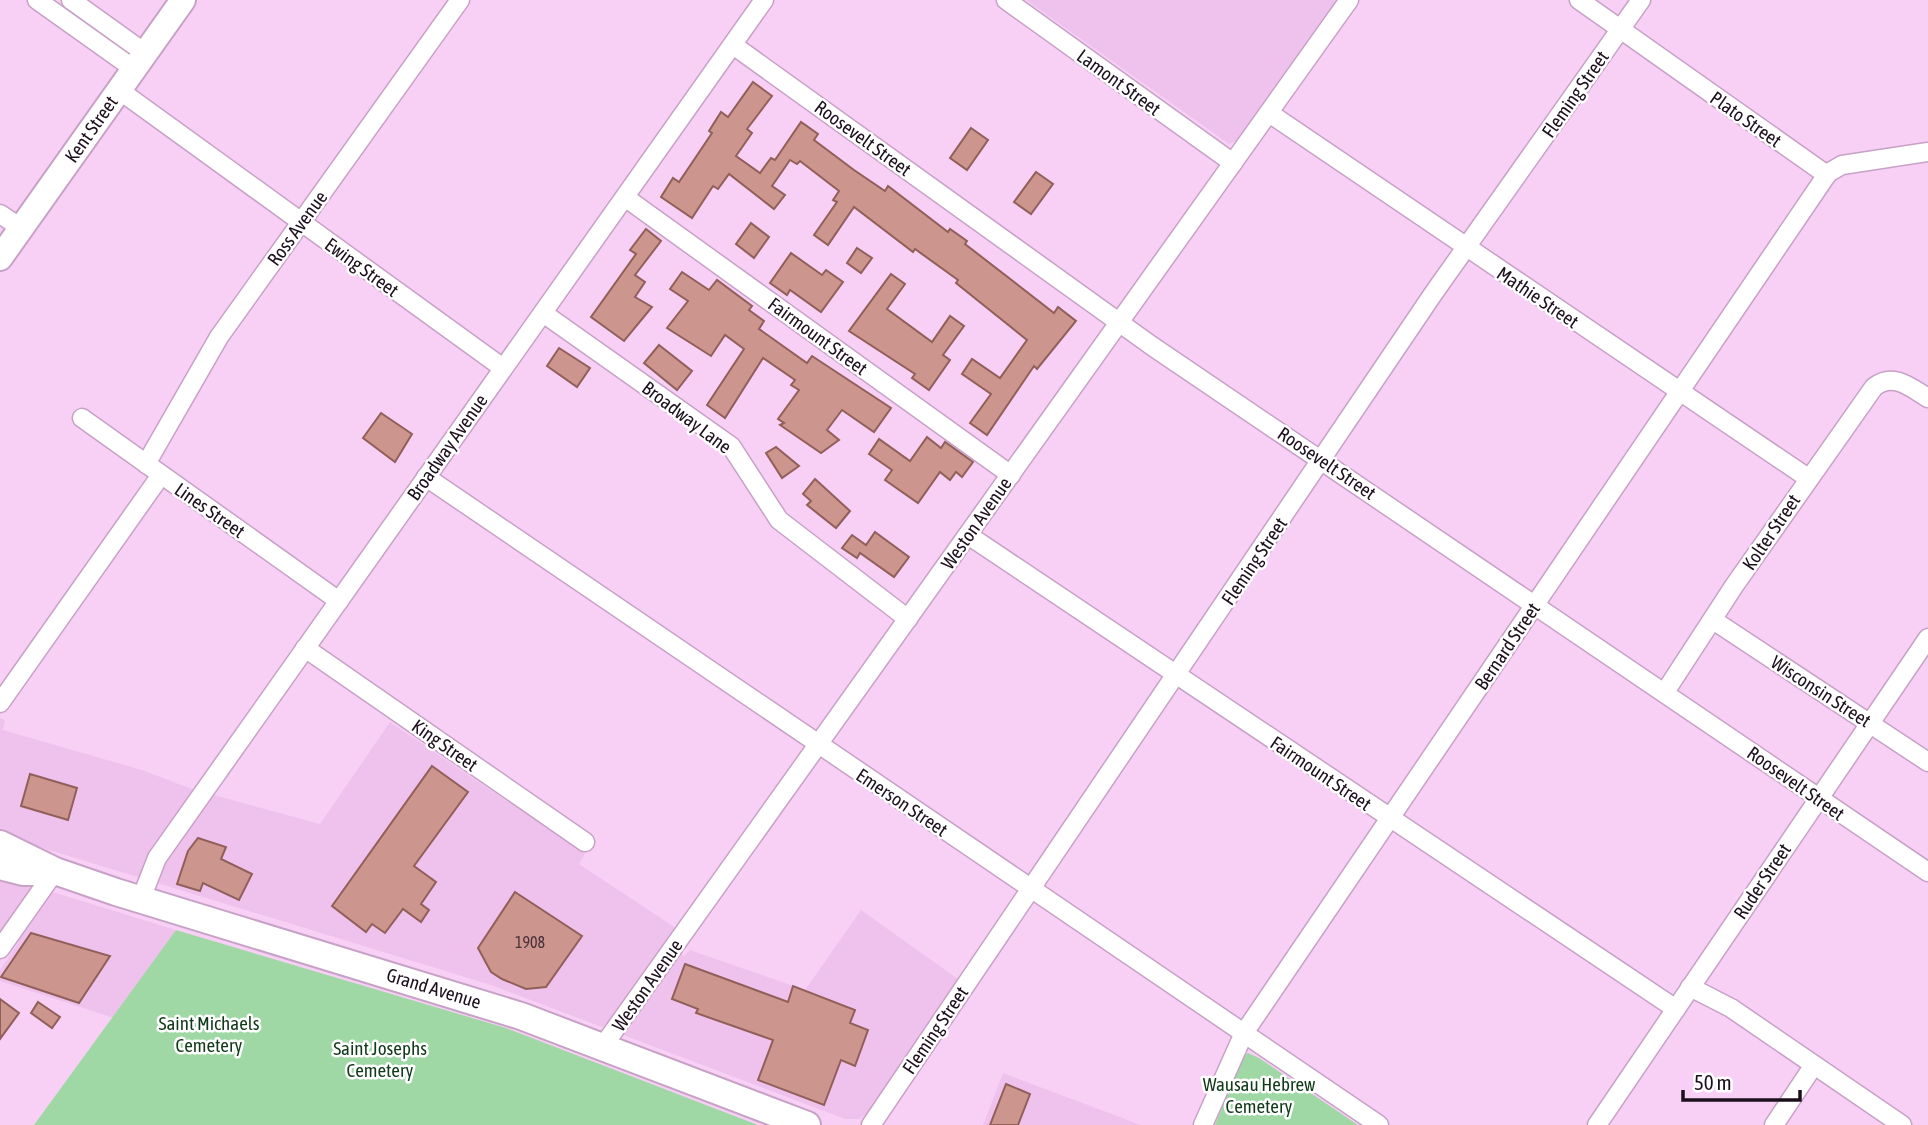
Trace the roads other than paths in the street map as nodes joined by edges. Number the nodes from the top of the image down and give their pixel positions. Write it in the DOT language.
graph roads {
  1 [pos="37,0"];
  2 [pos="71,0"];
  3 [pos="183,0"];
  4 [pos="460,0"];
  5 [pos="764,0"];
  6 [pos="1006,0"];
  7 [pos="1349,0"];
  8 [pos="1579,0"];
  9 [pos="1641,0"];
  10 [pos="1620,29"];
  11 [pos="733,45"];
  12 [pos="139,61"];
  13 [pos="119,90"];
  14 [pos="1269,113"];
  15 [pos="1928,152"];
  16 [pos="1233,163"];
  17 [pos="1827,175"];
  18 [pos="626,198"];
  19 [pos="0,214"];
  20 [pos="301,223"];
  21 [pos="21,228"];
  22 [pos="1465,248"];
  23 [pos="0,258"];
  24 [pos="543,313"];
  25 [pos="1119,323"];
  26 [pos="503,368"];
  27 [pos="1681,392"];
  28 [pos="1928,398"];
  29 [pos="82,418"];
  30 [pos="1322,460"];
  31 [pos="154,469"];
  32 [pos="1011,475"];
  33 [pos="426,477"];
  34 [pos="1808,478"];
  35 [pos="968,535"];
  36 [pos="339,601"];
  37 [pos="1536,604"];
  38 [pos="908,619"];
  39 [pos="1713,620"];
  40 [pos="1928,638"];
  41 [pos="305,648"];
  42 [pos="1178,675"];
  43 [pos="1665,692"];
  44 [pos="0,703"];
  45 [pos="1870,723"];
  46 [pos="818,745"];
  47 [pos="1928,762"];
  48 [pos="1819,799"];
  49 [pos="1390,819"];
  50 [pos="585,842"];
  51 [pos="0,844"];
  52 [pos="0,866"];
  53 [pos="55,871"];
  54 [pos="1928,872"];
  55 [pos="1031,889"];
  56 [pos="141,900"];
  57 [pos="0,949"];
  58 [pos="1690,988"];
  59 [pos="1676,1009"];
  60 [pos="1244,1033"];
  61 [pos="603,1046"];
  62 [pos="1814,1065"];
  63 [pos="807,1125"];
  64 [pos="871,1125"];
  65 [pos="1203,1125"];
  66 [pos="1379,1125"];
  67 [pos="1597,1125"];
  68 [pos="1774,1125"];
  69 [pos="1902,1125"];
  1 -- 12 [label="street"];
  2 -- 12 [label="street"];
  3 -- 12 [label="street, Kent Street"];
  4 -- 20 [label="street, Ross Avenue"];
  5 -- 11 [label="street, Broadway Avenue"];
  6 -- 16 [label="street, Lamont Street"];
  7 -- 14 [label="street, Weston Avenue"];
  8 -- 10 [label="street, Plato Street"];
  9 -- 10 [label="street, Fleming Street"];
  10 -- 17 [label="street, Plato Street"];
  10 -- 22 [label="street, Fleming Street"];
  11 -- 18 [label="street, Broadway Avenue"];
  11 -- 25 [label="street, Roosevelt Street"];
  12 -- 13 [label="street, Kent Street"];
  13 -- 20 [label="street, Ewing Street"];
  13 -- 21 [label="street, Kent Street"];
  14 -- 16 [label="street, Weston Avenue"];
  14 -- 22 [label="street, Mathie Street"];
  15 -- 17 [label="street"];
  16 -- 25 [label="street, Weston Avenue"];
  17 -- 27 [label="street, Bernard Street"];
  18 -- 24 [label="street, Broadway Avenue"];
  18 -- 32 [label="street, Fairmount Street"];
  19 -- 21 [label="street"];
  20 -- 26 [label="street, Ewing Street"];
  20 -- 31 [label="street, Ross Avenue"];
  21 -- 23 [label="street, Kent Street"];
  22 -- 27 [label="street, Mathie Street"];
  22 -- 30 [label="street, Fleming Street"];
  24 -- 26 [label="street, Broadway Avenue"];
  24 -- 38 [label="street, Broadway Lane"];
  25 -- 30 [label="street, Roosevelt Street"];
  25 -- 32 [label="street, Weston Avenue"];
  26 -- 33 [label="street, Broadway Avenue"];
  27 -- 34 [label="street, Mathie Street"];
  27 -- 37 [label="street, Bernard Street"];
  28 -- 34 [label="street, Kolter Street"];
  29 -- 31 [label="street, Lines Street"];
  30 -- 37 [label="street, Roosevelt Street"];
  30 -- 42 [label="street, Fleming Street"];
  31 -- 36 [label="street, Lines Street"];
  31 -- 44 [label="street, Ross Avenue"];
  32 -- 35 [label="street, Weston Avenue"];
  33 -- 36 [label="street, Broadway Avenue"];
  33 -- 46 [label="street, Emerson Street"];
  34 -- 39 [label="street, Kolter Street"];
  35 -- 38 [label="street, Weston Avenue"];
  35 -- 42 [label="street, Fairmount Street"];
  36 -- 41 [label="street, Broadway Avenue"];
  37 -- 43 [label="street, Roosevelt Street"];
  37 -- 49 [label="street, Bernard Street"];
  38 -- 46 [label="street, Weston Avenue"];
  39 -- 43 [label="street, Kolter Street"];
  39 -- 45 [label="street, Wisconsin Street"];
  40 -- 45 [label="street, Ruder Street"];
  41 -- 50 [label="street, King Street"];
  41 -- 56 [label="street, Broadway Avenue"];
  42 -- 49 [label="street, Fairmount Street"];
  42 -- 55 [label="street, Fleming Street"];
  43 -- 48 [label="street, Roosevelt Street"];
  45 -- 47 [label="street, Wisconsin Street"];
  45 -- 48 [label="street, Ruder Street"];
  46 -- 55 [label="street, Emerson Street"];
  46 -- 61 [label="street, Weston Avenue"];
  48 -- 54 [label="street, Roosevelt Street"];
  48 -- 58 [label="street, Ruder Street"];
  49 -- 59 [label="street, Fairmount Street"];
  49 -- 60 [label="street, Bernard Street"];
  51 -- 53 [label="main road, Grand Avenue"];
  52 -- 53 [label="main road, Grand Avenue"];
  53 -- 56 [label="main road, Grand Avenue"];
  53 -- 57 [label="street"];
  55 -- 60 [label="street, Emerson Street"];
  55 -- 64 [label="street, Fleming Street"];
  56 -- 61 [label="main road, Grand Avenue"];
  58 -- 59 [label="street, Ruder Street"];
  58 -- 62 [label="street"];
  59 -- 67 [label="street, Ruder Street"];
  60 -- 65 [label="street, Bernard Street"];
  60 -- 66 [label="street, Emerson Street"];
  61 -- 63 [label="main road, Grand Avenue"];
  62 -- 68 [label="street"];
  62 -- 69 [label="street"];
}
